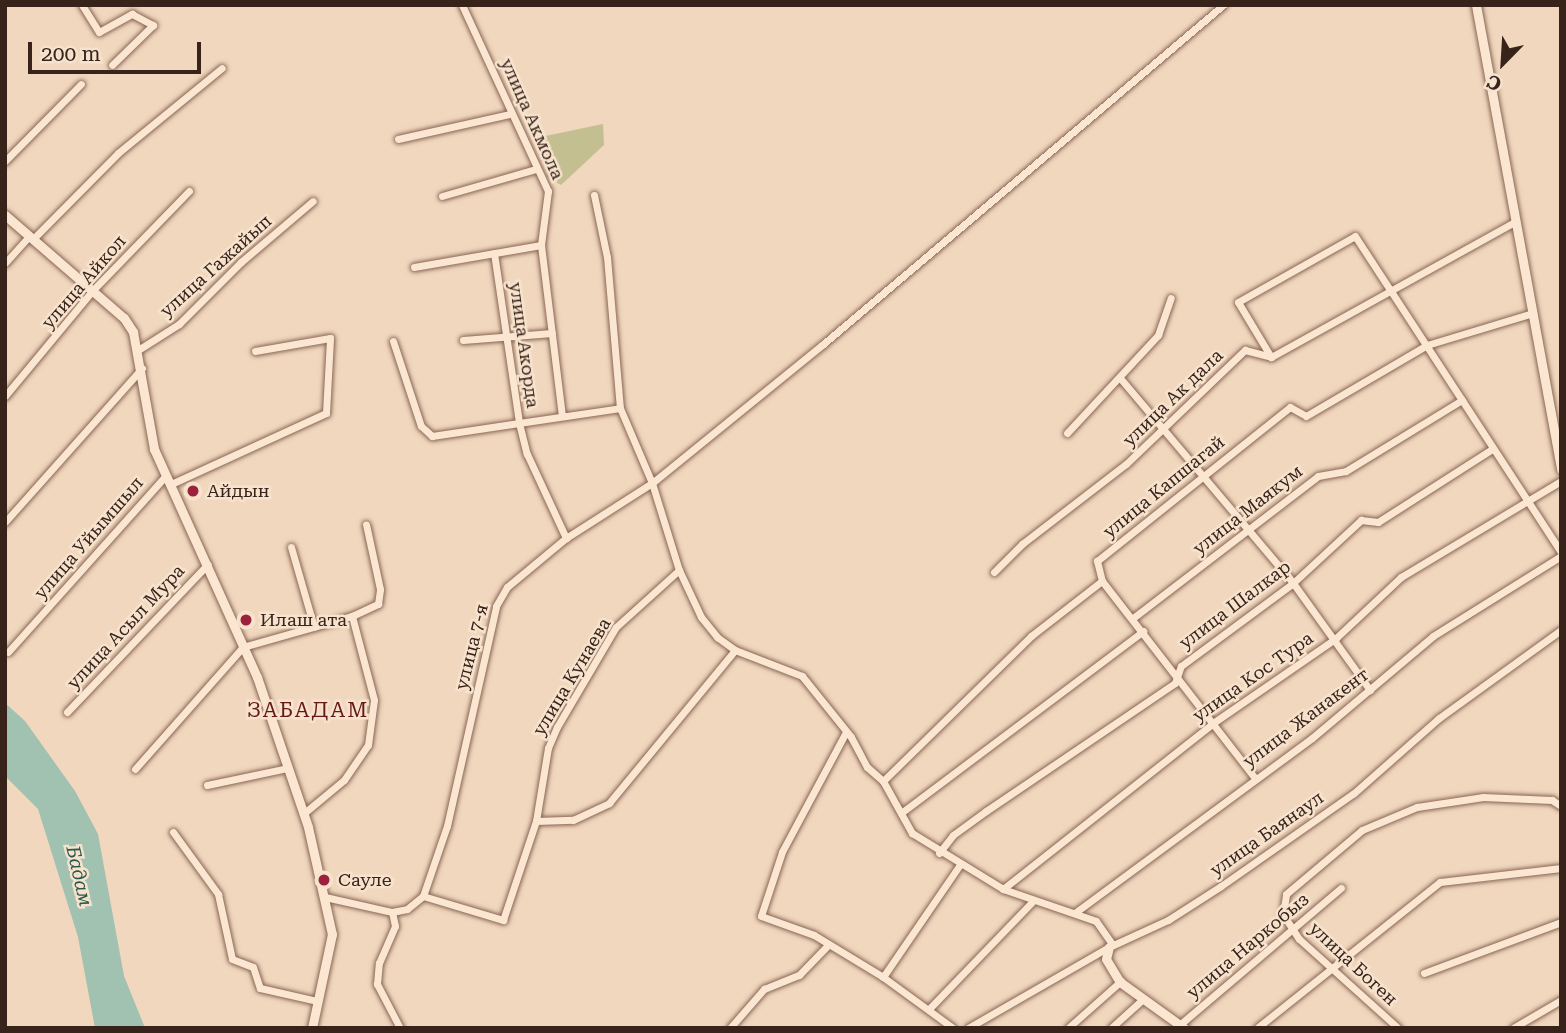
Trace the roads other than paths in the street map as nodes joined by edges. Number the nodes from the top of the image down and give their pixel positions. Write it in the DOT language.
graph roads {
  1 [pos="82,5"];
  2 [pos="462,5"];
  3 [pos="1223,5"];
  4 [pos="1476,5"];
  5 [pos="112,65"];
  6 [pos="222,68"];
  7 [pos="81,84"];
  8 [pos="510,114"];
  9 [pos="398,139"];
  10 [pos="5,161"];
  11 [pos="536,169"];
  12 [pos="189,191"];
  13 [pos="594,195"];
  14 [pos="442,196"];
  15 [pos="313,201"];
  16 [pos="5,215"];
  17 [pos="1515,222"];
  18 [pos="31,238"];
  19 [pos="541,245"];
  20 [pos="494,253"];
  21 [pos="5,263"];
  22 [pos="414,267"];
  23 [pos="93,290"];
  24 [pos="1391,290"];
  25 [pos="1171,298"];
  26 [pos="1533,313"];
  27 [pos="552,333"];
  28 [pos="508,337"];
  29 [pos="463,340"];
  30 [pos="393,341"];
  31 [pos="1427,345"];
  32 [pos="138,349"];
  33 [pos="255,351"];
  34 [pos="1271,357"];
  35 [pos="142,368"];
  36 [pos="1120,378"];
  37 [pos="5,396"];
  38 [pos="1462,400"];
  39 [pos="620,408"];
  40 [pos="562,416"];
  41 [pos="519,423"];
  42 [pos="1165,428"];
  43 [pos="1067,433"];
  44 [pos="1492,449"];
  45 [pos="1561,469"];
  46 [pos="166,475"];
  47 [pos="1202,475"];
  48 [pos="1561,481"];
  49 [pos="652,482"];
  50 [pos="171,484"];
  51 [pos="1525,499"];
  52 [pos="5,522"];
  53 [pos="366,524"];
  54 [pos="1247,533"];
  55 [pos="566,538"];
  56 [pos="291,547"];
  57 [pos="1561,554"];
  58 [pos="208,564"];
  59 [pos="679,570"];
  60 [pos="994,572"];
  61 [pos="1102,581"];
  62 [pos="1293,583"];
  63 [pos="352,616"];
  64 [pos="1133,618"];
  65 [pos="314,627"];
  66 [pos="1561,630"];
  67 [pos="1143,631"];
  68 [pos="1336,638"];
  69 [pos="243,647"];
  70 [pos="735,650"];
  71 [pos="8,652"];
  72 [pos="1179,675"];
  73 [pos="1370,690"];
  74 [pos="67,712"];
  75 [pos="1213,723"];
  76 [pos="846,732"];
  77 [pos="288,768"];
  78 [pos="135,769"];
  79 [pos="1254,777"];
  80 [pos="883,781"];
  81 [pos="207,785"];
  82 [pos="1561,806"];
  83 [pos="901,813"];
  84 [pos="303,814"];
  85 [pos="536,821"];
  86 [pos="173,832"];
  87 [pos="939,853"];
  88 [pos="959,866"];
  89 [pos="1561,868"];
  90 [pos="1341,888"];
  91 [pos="1003,889"];
  92 [pos="423,896"];
  93 [pos="325,897"];
  94 [pos="1033,901"];
  95 [pos="1076,912"];
  96 [pos="393,915"];
  97 [pos="1561,922"];
  98 [pos="1293,927"];
  99 [pos="827,946"];
  100 [pos="1111,946"];
  101 [pos="1330,969"];
  102 [pos="1424,973"];
  103 [pos="883,977"];
  104 [pos="1121,981"];
  105 [pos="1143,999"];
  106 [pos="1561,1000"];
  107 [pos="317,1001"];
  108 [pos="929,1009"];
  109 [pos="1180,1027"];
  110 [pos="312,1028"];
  111 [pos="400,1028"];
  112 [pos="730,1028"];
  113 [pos="953,1028"];
  114 [pos="968,1028"];
  115 [pos="1068,1028"];
  116 [pos="1111,1028"];
  117 [pos="1257,1028"];
  118 [pos="1398,1028"];
  119 [pos="1513,1028"];
  1 -- 5 [label="street"];
  2 -- 8 [label="street, улица Акмола"];
  3 -- 49 [label="street, улица 7-я"];
  4 -- 17 [label="street"];
  6 -- 18 [label="street"];
  7 -- 10 [label="street"];
  8 -- 9 [label="street"];
  8 -- 11 [label="street, улица Акмола"];
  11 -- 14 [label="street"];
  11 -- 19 [label="street, улица Акмола"];
  12 -- 23 [label="street, улица Айкол"];
  13 -- 39 [label="street"];
  15 -- 32 [label="street, улица Гажайып"];
  16 -- 18 [label="street"];
  17 -- 24 [label="street"];
  17 -- 26 [label="street"];
  18 -- 21 [label="street"];
  18 -- 23 [label="street"];
  19 -- 20 [label="street"];
  19 -- 27 [label="street, улица Акмола"];
  20 -- 22 [label="street"];
  20 -- 28 [label="street, улица Акорда"];
  23 -- 32 [label="street"];
  23 -- 37 [label="street, улица Айкол"];
  24 -- 31 [label="street"];
  24 -- 34 [label="street"];
  24 -- 34 [label="street"];
  25 -- 36 [label="street"];
  26 -- 31 [label="street, улица Капшагай"];
  26 -- 45 [label="street"];
  27 -- 28 [label="street"];
  27 -- 40 [label="street, улица Акмола"];
  28 -- 29 [label="street"];
  28 -- 41 [label="street, улица Акорда"];
  30 -- 41 [label="street"];
  31 -- 38 [label="street"];
  31 -- 47 [label="street, улица Капшагай"];
  32 -- 35 [label="street"];
  33 -- 50 [label="street"];
  34 -- 42 [label="street, улица Ак дала"];
  35 -- 46 [label="street"];
  35 -- 52 [label="street"];
  36 -- 42 [label="street"];
  36 -- 43 [label="street"];
  38 -- 44 [label="street"];
  38 -- 54 [label="street, улица Маякум"];
  39 -- 40 [label="street, улица Акорда"];
  39 -- 49 [label="street"];
  40 -- 41 [label="street, улица Акорда"];
  41 -- 55 [label="street"];
  42 -- 47 [label="street"];
  42 -- 60 [label="street, улица Ак дала"];
  44 -- 51 [label="street"];
  44 -- 62 [label="street, улица Шалкар"];
  46 -- 50 [label="street"];
  46 -- 71 [label="street, улица Уйымшыл"];
  47 -- 54 [label="street"];
  47 -- 61 [label="street, улица Капшагай"];
  48 -- 51 [label="street, улица Кос Тура"];
  49 -- 55 [label="street, улица 7-я"];
  49 -- 59 [label="street"];
  50 -- 58 [label="street"];
  51 -- 57 [label="street"];
  51 -- 68 [label="street, улица Кос Тура"];
  53 -- 63 [label="street"];
  54 -- 62 [label="street"];
  54 -- 64 [label="street, улица Маякум"];
  55 -- 92 [label="street, улица 7-я"];
  56 -- 65 [label="street"];
  57 -- 73 [label="street, улица Жанакент"];
  58 -- 69 [label="street"];
  58 -- 74 [label="street, улица Асыл Мура"];
  59 -- 70 [label="street"];
  59 -- 85 [label="street, улица Кунаева"];
  61 -- 64 [label="street"];
  61 -- 80 [label="street"];
  62 -- 68 [label="street"];
  62 -- 72 [label="street, улица Шалкар"];
  63 -- 65 [label="street"];
  63 -- 84 [label="street"];
  64 -- 67 [label="street"];
  65 -- 69 [label="street"];
  66 -- 100 [label="street, улица Баянаул"];
  67 -- 72 [label="street"];
  67 -- 83 [label="street"];
  68 -- 73 [label="street"];
  68 -- 75 [label="street, улица Кос Тура"];
  69 -- 77 [label="street"];
  69 -- 78 [label="street"];
  70 -- 76 [label="street"];
  70 -- 85 [label="street"];
  72 -- 75 [label="street"];
  72 -- 87 [label="street, улица Шалкар"];
  73 -- 79 [label="street, улица Жанакент"];
  75 -- 79 [label="street"];
  75 -- 91 [label="street, улица Кос Тура"];
  76 -- 80 [label="street"];
  76 -- 99 [label="street"];
  77 -- 81 [label="street"];
  77 -- 84 [label="street"];
  79 -- 95 [label="street, улица Жанакент"];
  80 -- 83 [label="street"];
  82 -- 98 [label="street, улица Боген"];
  83 -- 87 [label="street"];
  84 -- 93 [label="street"];
  85 -- 92 [label="street, улица Кунаева"];
  86 -- 107 [label="street"];
  87 -- 88 [label="street"];
  88 -- 91 [label="street"];
  88 -- 103 [label="street"];
  89 -- 101 [label="street"];
  90 -- 98 [label="street, улица Наркобыз"];
  91 -- 94 [label="street"];
  92 -- 96 [label="street"];
  93 -- 96 [label="street"];
  93 -- 107 [label="street"];
  94 -- 95 [label="street"];
  94 -- 108 [label="street"];
  95 -- 100 [label="street"];
  96 -- 111 [label="street"];
  97 -- 102 [label="street"];
  98 -- 101 [label="street, улица Боген"];
  98 -- 109 [label="street, улица Наркобыз"];
  99 -- 103 [label="street"];
  99 -- 112 [label="street"];
  100 -- 104 [label="street"];
  100 -- 114 [label="street, улица Баянаул"];
  101 -- 117 [label="street"];
  101 -- 118 [label="street, улица Боген"];
  103 -- 108 [label="street"];
  104 -- 105 [label="street"];
  104 -- 115 [label="street"];
  105 -- 109 [label="street"];
  105 -- 116 [label="street"];
  106 -- 119 [label="street"];
  107 -- 110 [label="street"];
  108 -- 113 [label="street"];
}
